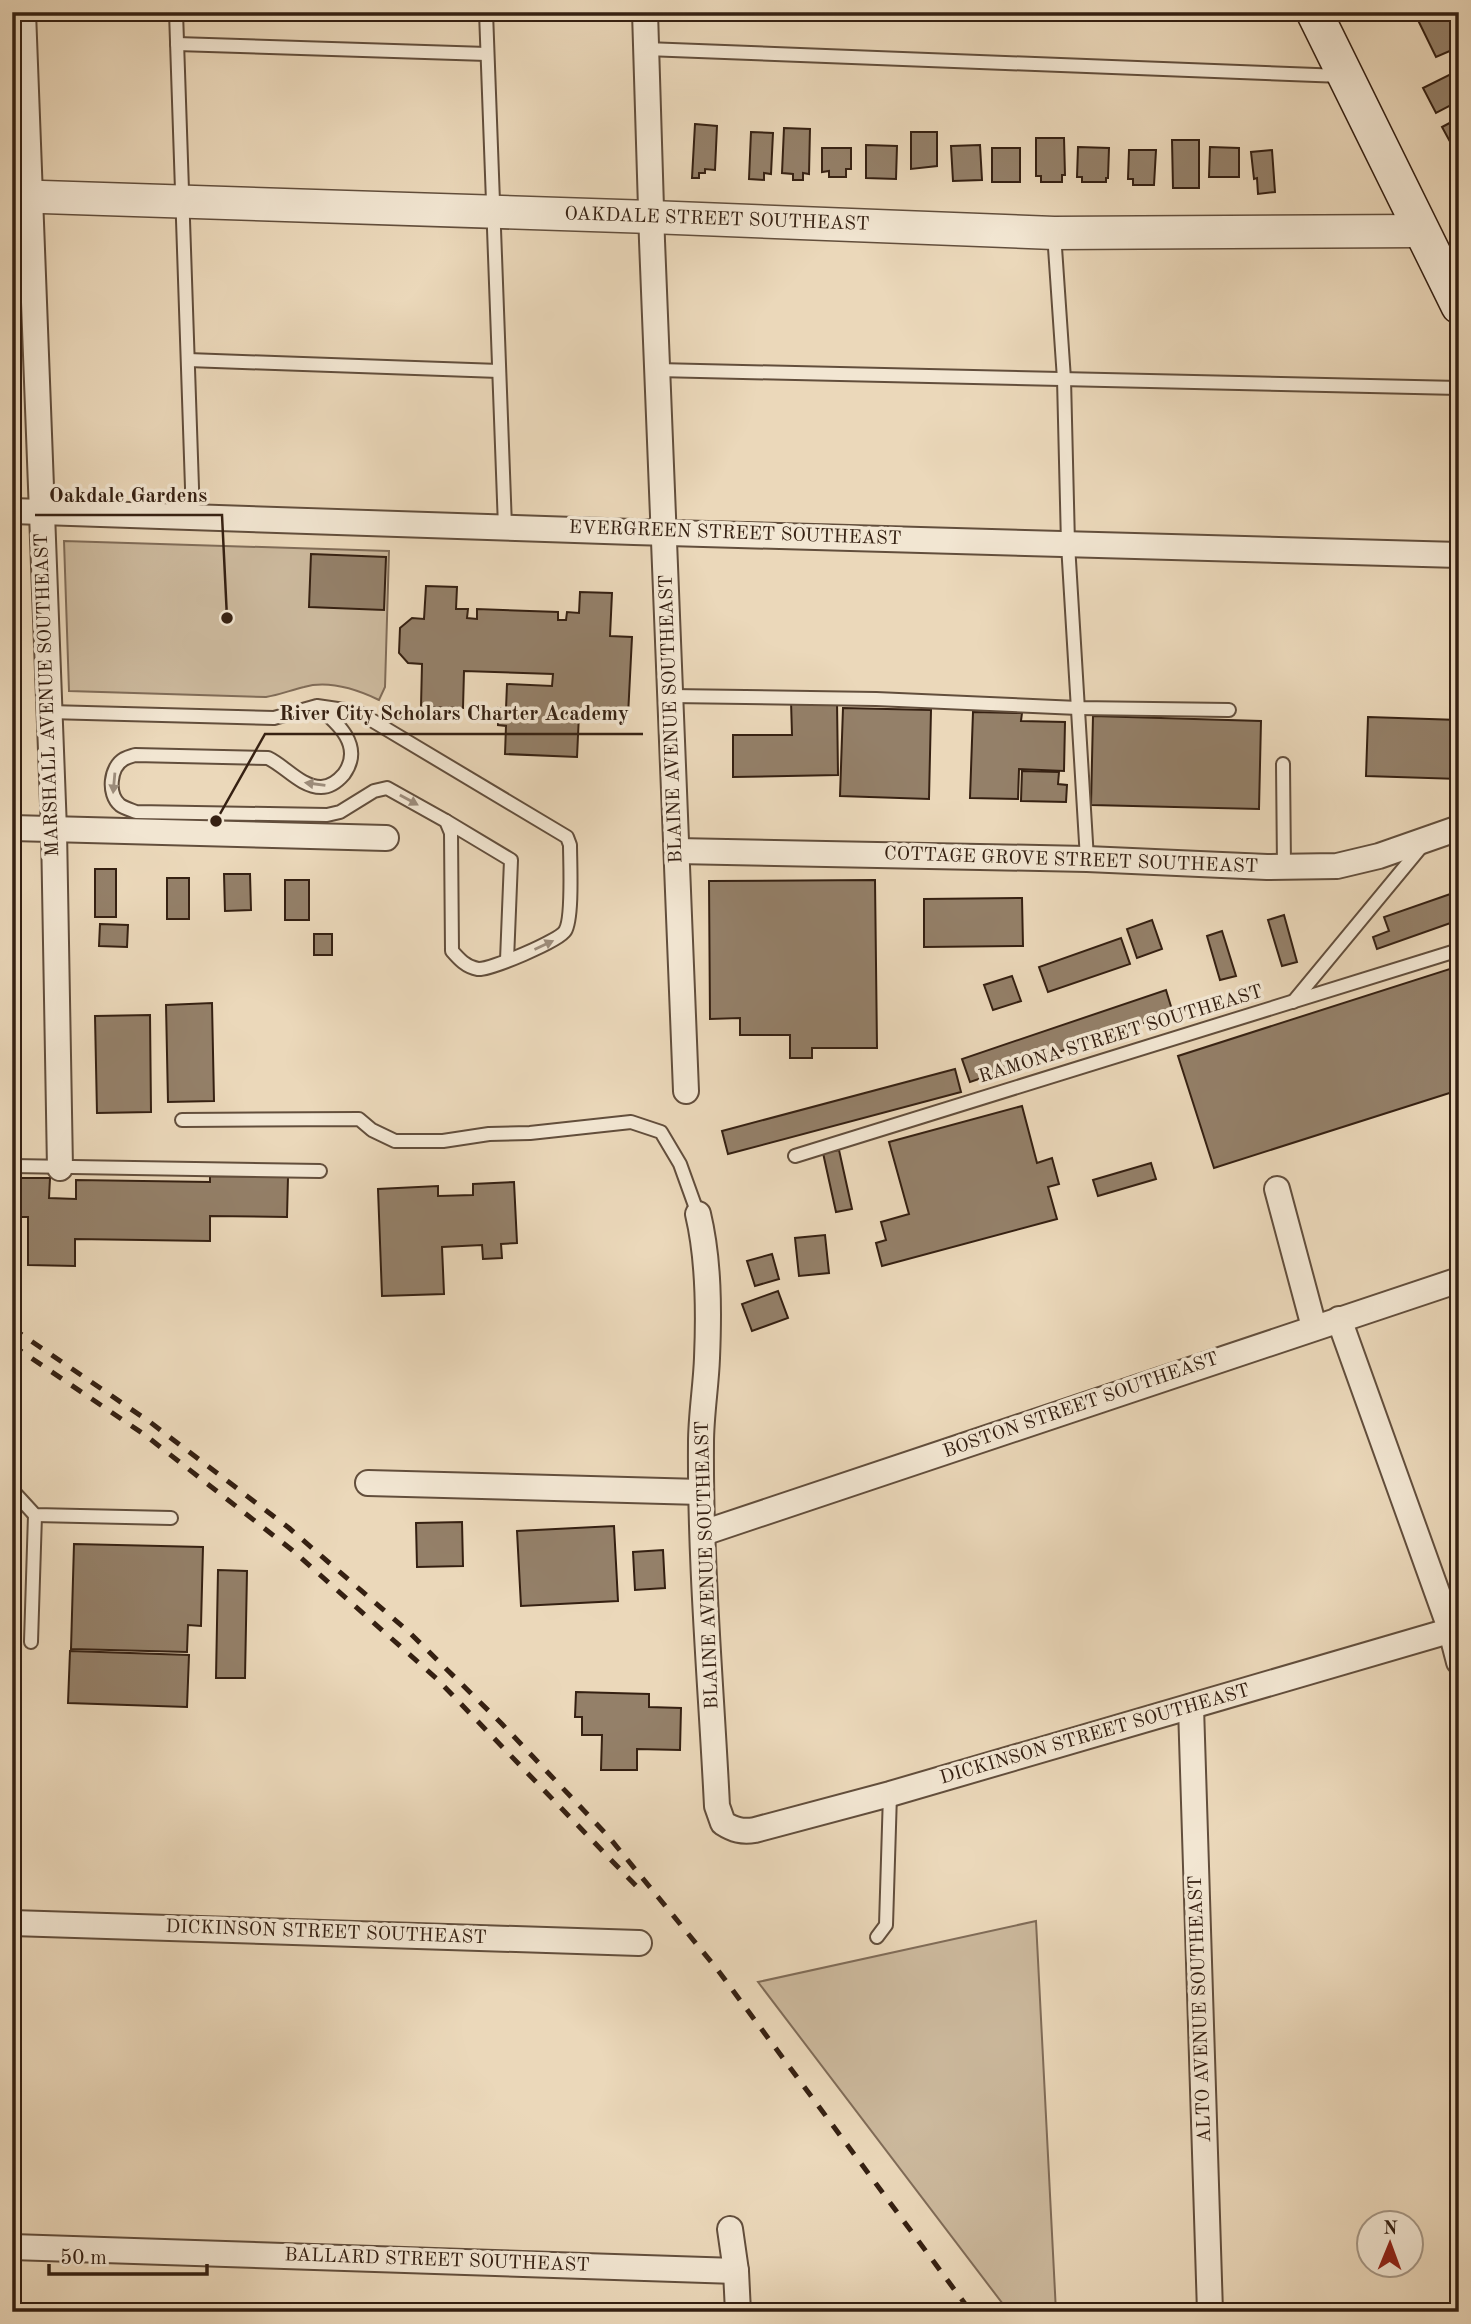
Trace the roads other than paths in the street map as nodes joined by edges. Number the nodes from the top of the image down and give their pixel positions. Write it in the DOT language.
graph roads {
  1 [pos="23,12"];
  2 [pos="176,12"];
  3 [pos="486,12"];
  4 [pos="645,12"];
  5 [pos="1314,12"];
  6 [pos="177,44"];
  7 [pos="646,49"];
  8 [pos="487,54"];
  9 [pos="1345,76"];
  10 [pos="21,197"];
  11 [pos="182,202"];
  12 [pos="493,212"];
  13 [pos="651,217"];
  14 [pos="1421,231"];
  15 [pos="1054,233"];
  16 [pos="1459,306"];
  17 [pos="187,360"];
  18 [pos="657,370"];
  19 [pos="499,371"];
  20 [pos="1064,379"];
  21 [pos="1459,388"];
  22 [pos="12,511"];
  23 [pos="41,511"];
  24 [pos="193,517"];
  25 [pos="505,527"];
  26 [pos="664,532"];
  27 [pos="1068,544"];
  28 [pos="1459,555"];
  29 [pos="671,696"];
  30 [pos="317,705"];
  31 [pos="1078,708"];
  32 [pos="1229,710"];
  33 [pos="49,712"];
  34 [pos="1283,764"];
  35 [pos="446,821"];
  36 [pos="12,828"];
  37 [pos="1459,828"];
  38 [pos="54,830"];
  39 [pos="386,838"];
  40 [pos="1429,838"];
  41 [pos="677,851"];
  42 [pos="1087,859"];
  43 [pos="1284,866"];
  44 [pos="1459,950"];
  45 [pos="508,960"];
  46 [pos="1293,1002"];
  47 [pos="686,1091"];
  48 [pos="182,1120"];
  49 [pos="795,1156"];
  50 [pos="12,1166"];
  51 [pos="60,1167"];
  52 [pos="320,1171"];
  53 [pos="1277,1189"];
  54 [pos="698,1214"];
  55 [pos="1459,1280"];
  56 [pos="1339,1319"];
  57 [pos="1314,1327"];
  58 [pos="368,1483"];
  59 [pos="12,1490"];
  60 [pos="701,1492"];
  61 [pos="35,1515"];
  62 [pos="171,1518"];
  63 [pos="703,1533"];
  64 [pos="1455,1630"];
  65 [pos="31,1642"];
  66 [pos="1459,1662"];
  67 [pos="1191,1707"];
  68 [pos="890,1794"];
  69 [pos="730,1828"];
  70 [pos="12,1923"];
  71 [pos="877,1937"];
  72 [pos="639,1943"];
  73 [pos="730,2229"];
  74 [pos="12,2247"];
  75 [pos="736,2271"];
  76 [pos="738,2312"];
  77 [pos="1210,2312"];
  1 -- 10 [label="street, MARSHALL AVENUE SOUTHEAST"];
  2 -- 6 [label="lane"];
  3 -- 8 [label="lane"];
  4 -- 7 [label="street, BLAINE AVENUE SOUTHEAST"];
  5 -- 9 [label="main road"];
  6 -- 8 [label="lane"];
  6 -- 11 [label="lane"];
  7 -- 9 [label="lane"];
  7 -- 13 [label="street, BLAINE AVENUE SOUTHEAST"];
  8 -- 12 [label="lane"];
  9 -- 14 [label="main road"];
  10 -- 11 [label="street, OAKDALE STREET SOUTHEAST"];
  10 -- 23 [label="street, MARSHALL AVENUE SOUTHEAST"];
  11 -- 12 [label="street, OAKDALE STREET SOUTHEAST"];
  11 -- 17 [label="lane"];
  12 -- 13 [label="street, OAKDALE STREET SOUTHEAST"];
  12 -- 19 [label="lane"];
  13 -- 15 [label="street, OAKDALE STREET SOUTHEAST"];
  13 -- 18 [label="street, BLAINE AVENUE SOUTHEAST"];
  14 -- 15 [label="street, OAKDALE STREET SOUTHEAST"];
  14 -- 16 [label="main road"];
  15 -- 20 [label="lane"];
  17 -- 19 [label="lane"];
  17 -- 24 [label="lane"];
  18 -- 20 [label="lane"];
  18 -- 26 [label="street, BLAINE AVENUE SOUTHEAST"];
  19 -- 25 [label="lane"];
  20 -- 21 [label="lane"];
  20 -- 27 [label="lane"];
  22 -- 23 [label="street, EVERGREEN STREET SOUTHEAST"];
  23 -- 24 [label="street, EVERGREEN STREET SOUTHEAST"];
  23 -- 33 [label="street, MARSHALL AVENUE SOUTHEAST"];
  24 -- 25 [label="street, EVERGREEN STREET SOUTHEAST"];
  25 -- 26 [label="street, EVERGREEN STREET SOUTHEAST"];
  26 -- 27 [label="street, EVERGREEN STREET SOUTHEAST"];
  26 -- 29 [label="street, BLAINE AVENUE SOUTHEAST"];
  27 -- 28 [label="street, EVERGREEN STREET SOUTHEAST"];
  27 -- 31 [label="lane"];
  29 -- 31 [label="lane"];
  29 -- 41 [label="street, BLAINE AVENUE SOUTHEAST"];
  30 -- 33 [label="lane"];
  30 -- 35 [label="lane, one-way"];
  45 -- 30 [label="lane, one-way"];
  31 -- 32 [label="lane"];
  31 -- 42 [label="lane"];
  33 -- 38 [label="street, MARSHALL AVENUE SOUTHEAST"];
  34 -- 43 [label="lane"];
  35 -- 45 [label="lane"];
  35 -- 45 [label="lane"];
  36 -- 38 [label="street"];
  37 -- 40 [label="street, COTTAGE GROVE STREET SOUTHEAST"];
  38 -- 39 [label="street"];
  38 -- 51 [label="street, MARSHALL AVENUE SOUTHEAST"];
  40 -- 43 [label="street, COTTAGE GROVE STREET SOUTHEAST"];
  40 -- 46 [label="lane"];
  41 -- 42 [label="street, COTTAGE GROVE STREET SOUTHEAST"];
  41 -- 47 [label="street, BLAINE AVENUE SOUTHEAST"];
  42 -- 43 [label="street, COTTAGE GROVE STREET SOUTHEAST"];
  44 -- 46 [label="lane, RAMONA STREET SOUTHEAST"];
  46 -- 49 [label="lane, RAMONA STREET SOUTHEAST"];
  48 -- 54 [label="lane"];
  50 -- 51 [label="lane"];
  51 -- 52 [label="lane"];
  53 -- 57 [label="street"];
  54 -- 60 [label="street, BLAINE AVENUE SOUTHEAST"];
  55 -- 56 [label="street, BOSTON STREET SOUTHEAST"];
  56 -- 57 [label="street, BOSTON STREET SOUTHEAST"];
  56 -- 64 [label="street"];
  57 -- 63 [label="street, BOSTON STREET SOUTHEAST"];
  58 -- 60 [label="street"];
  59 -- 61 [label="lane"];
  60 -- 63 [label="street, BLAINE AVENUE SOUTHEAST"];
  61 -- 62 [label="lane"];
  61 -- 65 [label="lane"];
  63 -- 69 [label="street, BLAINE AVENUE SOUTHEAST"];
  64 -- 66 [label="street"];
  64 -- 67 [label="street, DICKINSON STREET SOUTHEAST"];
  67 -- 68 [label="street, DICKINSON STREET SOUTHEAST"];
  67 -- 77 [label="street, ALTO AVENUE SOUTHEAST"];
  68 -- 69 [label="street, DICKINSON STREET SOUTHEAST"];
  68 -- 71 [label="lane"];
  70 -- 72 [label="street, DICKINSON STREET SOUTHEAST"];
  73 -- 75 [label="street"];
  74 -- 75 [label="street, BALLARD STREET SOUTHEAST"];
  75 -- 76 [label="street"];
}
